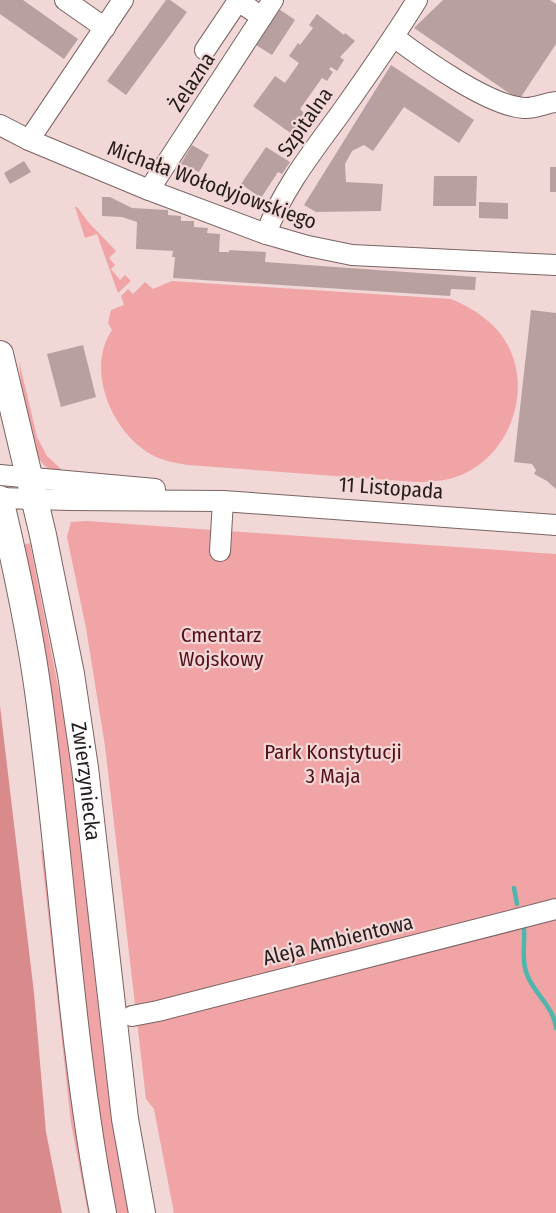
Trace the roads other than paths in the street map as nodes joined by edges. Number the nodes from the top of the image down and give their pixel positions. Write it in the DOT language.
graph roads {
  1 [pos="65,0"];
  2 [pos="123,0"];
  3 [pos="273,0"];
  4 [pos="417,0"];
  5 [pos="262,17"];
  6 [pos="105,28"];
  7 [pos="391,42"];
  8 [pos="205,50"];
  9 [pos="441,84"];
  10 [pos="556,102"];
  11 [pos="1,126"];
  12 [pos="29,140"];
  13 [pos="149,190"];
  14 [pos="266,234"];
  15 [pos="556,265"];
  16 [pos="0,354"];
  17 [pos="0,475"];
  18 [pos="32,488"];
  19 [pos="0,498"];
  20 [pos="223,501"];
  21 [pos="556,525"];
  22 [pos="220,550"];
  23 [pos="556,909"];
  24 [pos="132,1016"];
  25 [pos="103,1213"];
  26 [pos="142,1213"];
  1 -- 6 [label="street"];
  2 -- 6 [label="street"];
  3 -- 5 [label="street, Żelazna"];
  4 -- 7 [label="street, Szpitalna"];
  5 -- 8 [label="street"];
  5 -- 13 [label="street, Żelazna"];
  6 -- 12 [label="street"];
  7 -- 9 [label="street"];
  7 -- 10 [label="street"];
  7 -- 14 [label="street, Szpitalna"];
  11 -- 12 [label="street, Michała Wołodyjowskiego"];
  12 -- 13 [label="street, Michała Wołodyjowskiego"];
  13 -- 14 [label="street, Michała Wołodyjowskiego"];
  14 -- 15 [label="street, Michała Wołodyjowskiego"];
  16 -- 18 [label="main road, Zwierzyniecka"];
  17 -- 18 [label="street, 11 Listopada"];
  18 -- 19 [label="street, 11 Listopada"];
  18 -- 20 [label="street, 11 Listopada"];
  18 -- 26 [label="main road, Zwierzyniecka"];
  19 -- 25 [label="main road, Zwierzyniecka"];
  20 -- 21 [label="street, 11 Listopada"];
  20 -- 22 [label="street"];
  23 -- 24 [label="street, Aleja Ambientowa"];
}
